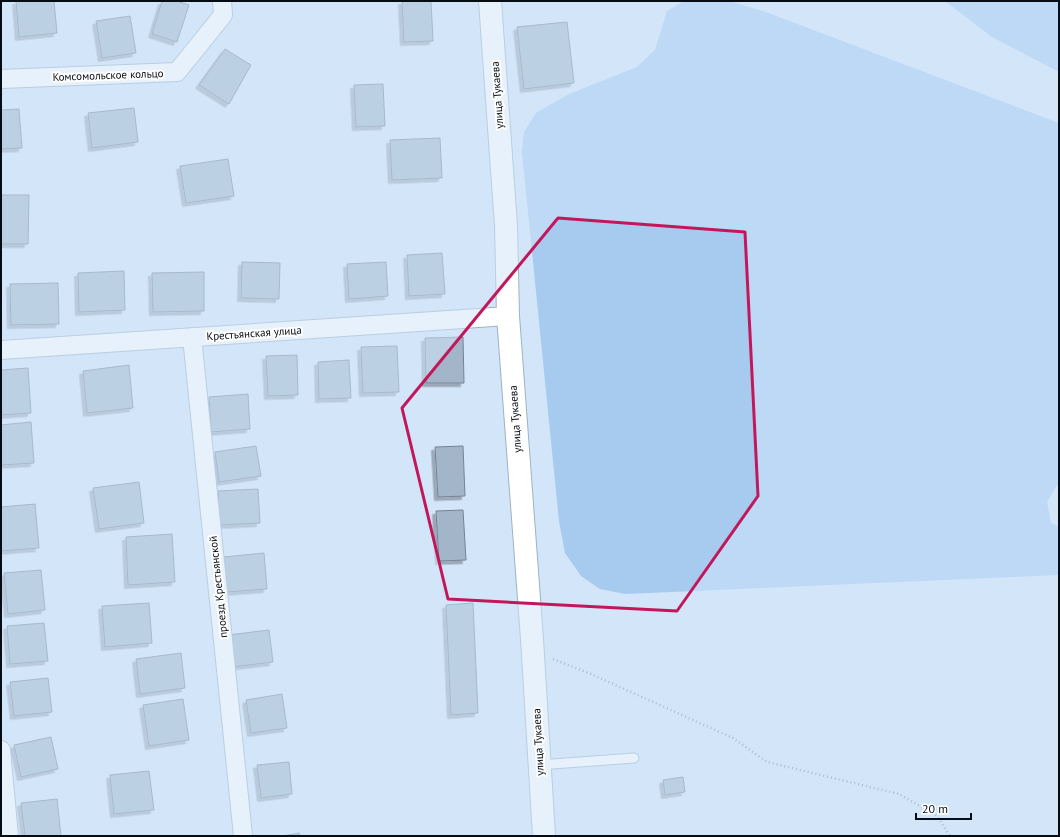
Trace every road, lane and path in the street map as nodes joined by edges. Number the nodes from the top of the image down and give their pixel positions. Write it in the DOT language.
graph roads {
  1 [pos="222,1"];
  2 [pos="490,1"];
  3 [pos="1,79"];
  4 [pos="508,316"];
  5 [pos="192,337"];
  6 [pos="1,350"];
  7 [pos="532,651"];
  8 [pos="1,750"];
  9 [pos="634,758"];
  10 [pos="539,765"];
  11 [pos="9,836"];
  12 [pos="243,836"];
  13 [pos="544,836"];
  14 [pos="950,836"];
  1 -- 3 [label="street, Комсомольское кольцо"];
  2 -- 4 [label="main road, улица Тукаева"];
  4 -- 5 [label="street, Крестьянская улица"];
  4 -- 7 [label="main road, улица Тукаева"];
  5 -- 6 [label="street, Крестьянская улица"];
  5 -- 12 [label="street, проезд Крестьянской"];
  7 -- 10 [label="main road, улица Тукаева"];
  7 -- 14 [label="path"];
  8 -- 11 [label="street"];
  9 -- 10 [label="lane"];
  10 -- 13 [label="main road, улица Тукаева"];
}
